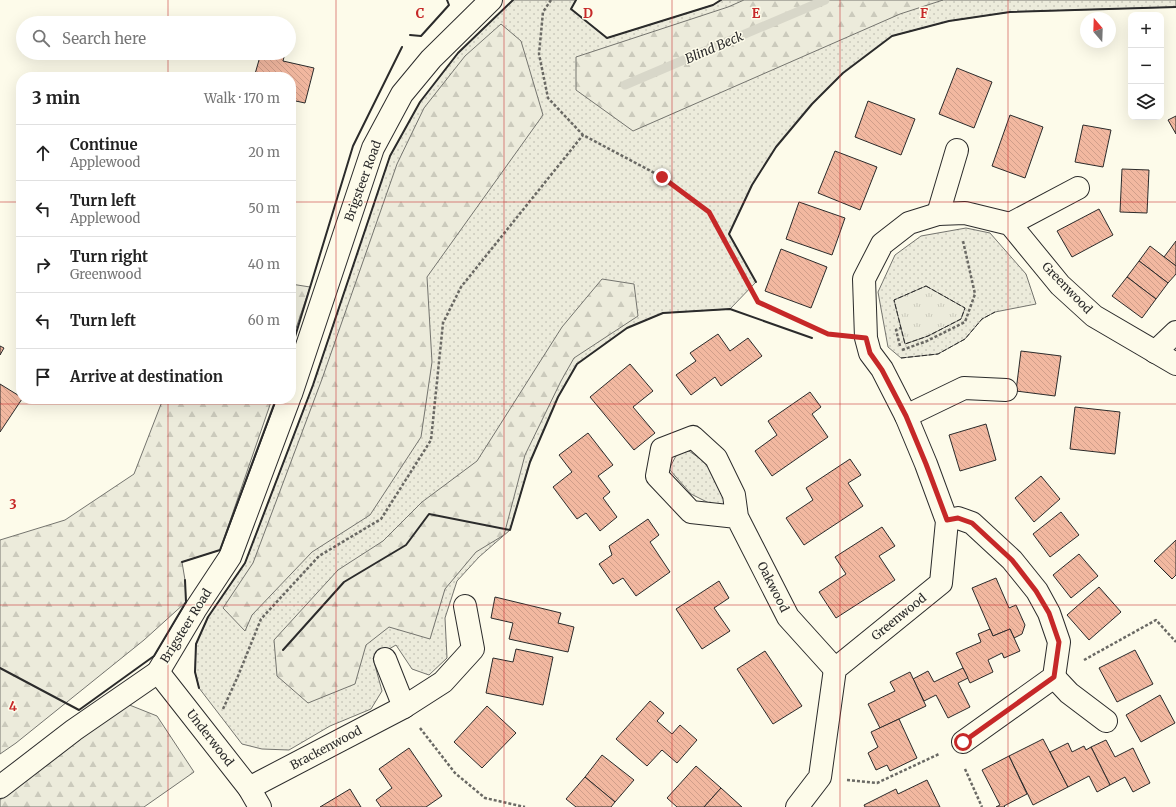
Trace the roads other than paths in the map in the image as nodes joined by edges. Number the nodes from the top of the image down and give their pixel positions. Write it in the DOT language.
graph roads {
  1 [pos="491,0"];
  2 [pos="958,150"];
  3 [pos="1078,188"];
  4 [pos="938,214"];
  5 [pos="1010,224"];
  6 [pos="1176,332"];
  7 [pos="1155,352"];
  8 [pos="1176,364"];
  9 [pos="296,379"];
  10 [pos="1006,390"];
  11 [pos="287,404"];
  12 [pos="906,416"];
  13 [pos="737,517"];
  14 [pos="947,520"];
  15 [pos="465,606"];
  16 [pos="385,659"];
  17 [pos="835,669"];
  18 [pos="158,672"];
  19 [pos="1054,677"];
  20 [pos="404,707"];
  21 [pos="1106,721"];
  22 [pos="963,742"];
  23 [pos="0,788"];
  24 [pos="249,788"];
  25 [pos="260,807"];
  26 [pos="797,807"];
  1 -- 9 [label="street, Brigsteer Road"];
  2 -- 4 [label="street"];
  3 -- 5 [label="street"];
  4 -- 5 [label="street, Greenwood"];
  4 -- 12 [label="street, Greenwood"];
  5 -- 7 [label="street, Greenwood"];
  6 -- 7 [label="street"];
  7 -- 8 [label="street, Greenwood"];
  10 -- 12 [label="street"];
  11 -- 18 [label="street, Brigsteer Road"];
  12 -- 14 [label="street, Greenwood"];
  13 -- 17 [label="street, Oakwood"];
  14 -- 17 [label="street, Greenwood"];
  14 -- 19 [label="street"];
  15 -- 20 [label="street, Brackenwood"];
  16 -- 20 [label="street"];
  17 -- 26 [label="street"];
  18 -- 23 [label="street, Brigsteer Road"];
  18 -- 24 [label="street, Underwood"];
  19 -- 21 [label="street"];
  19 -- 22 [label="street"];
  20 -- 24 [label="street, Brackenwood"];
  24 -- 25 [label="street, Underwood"];
}
